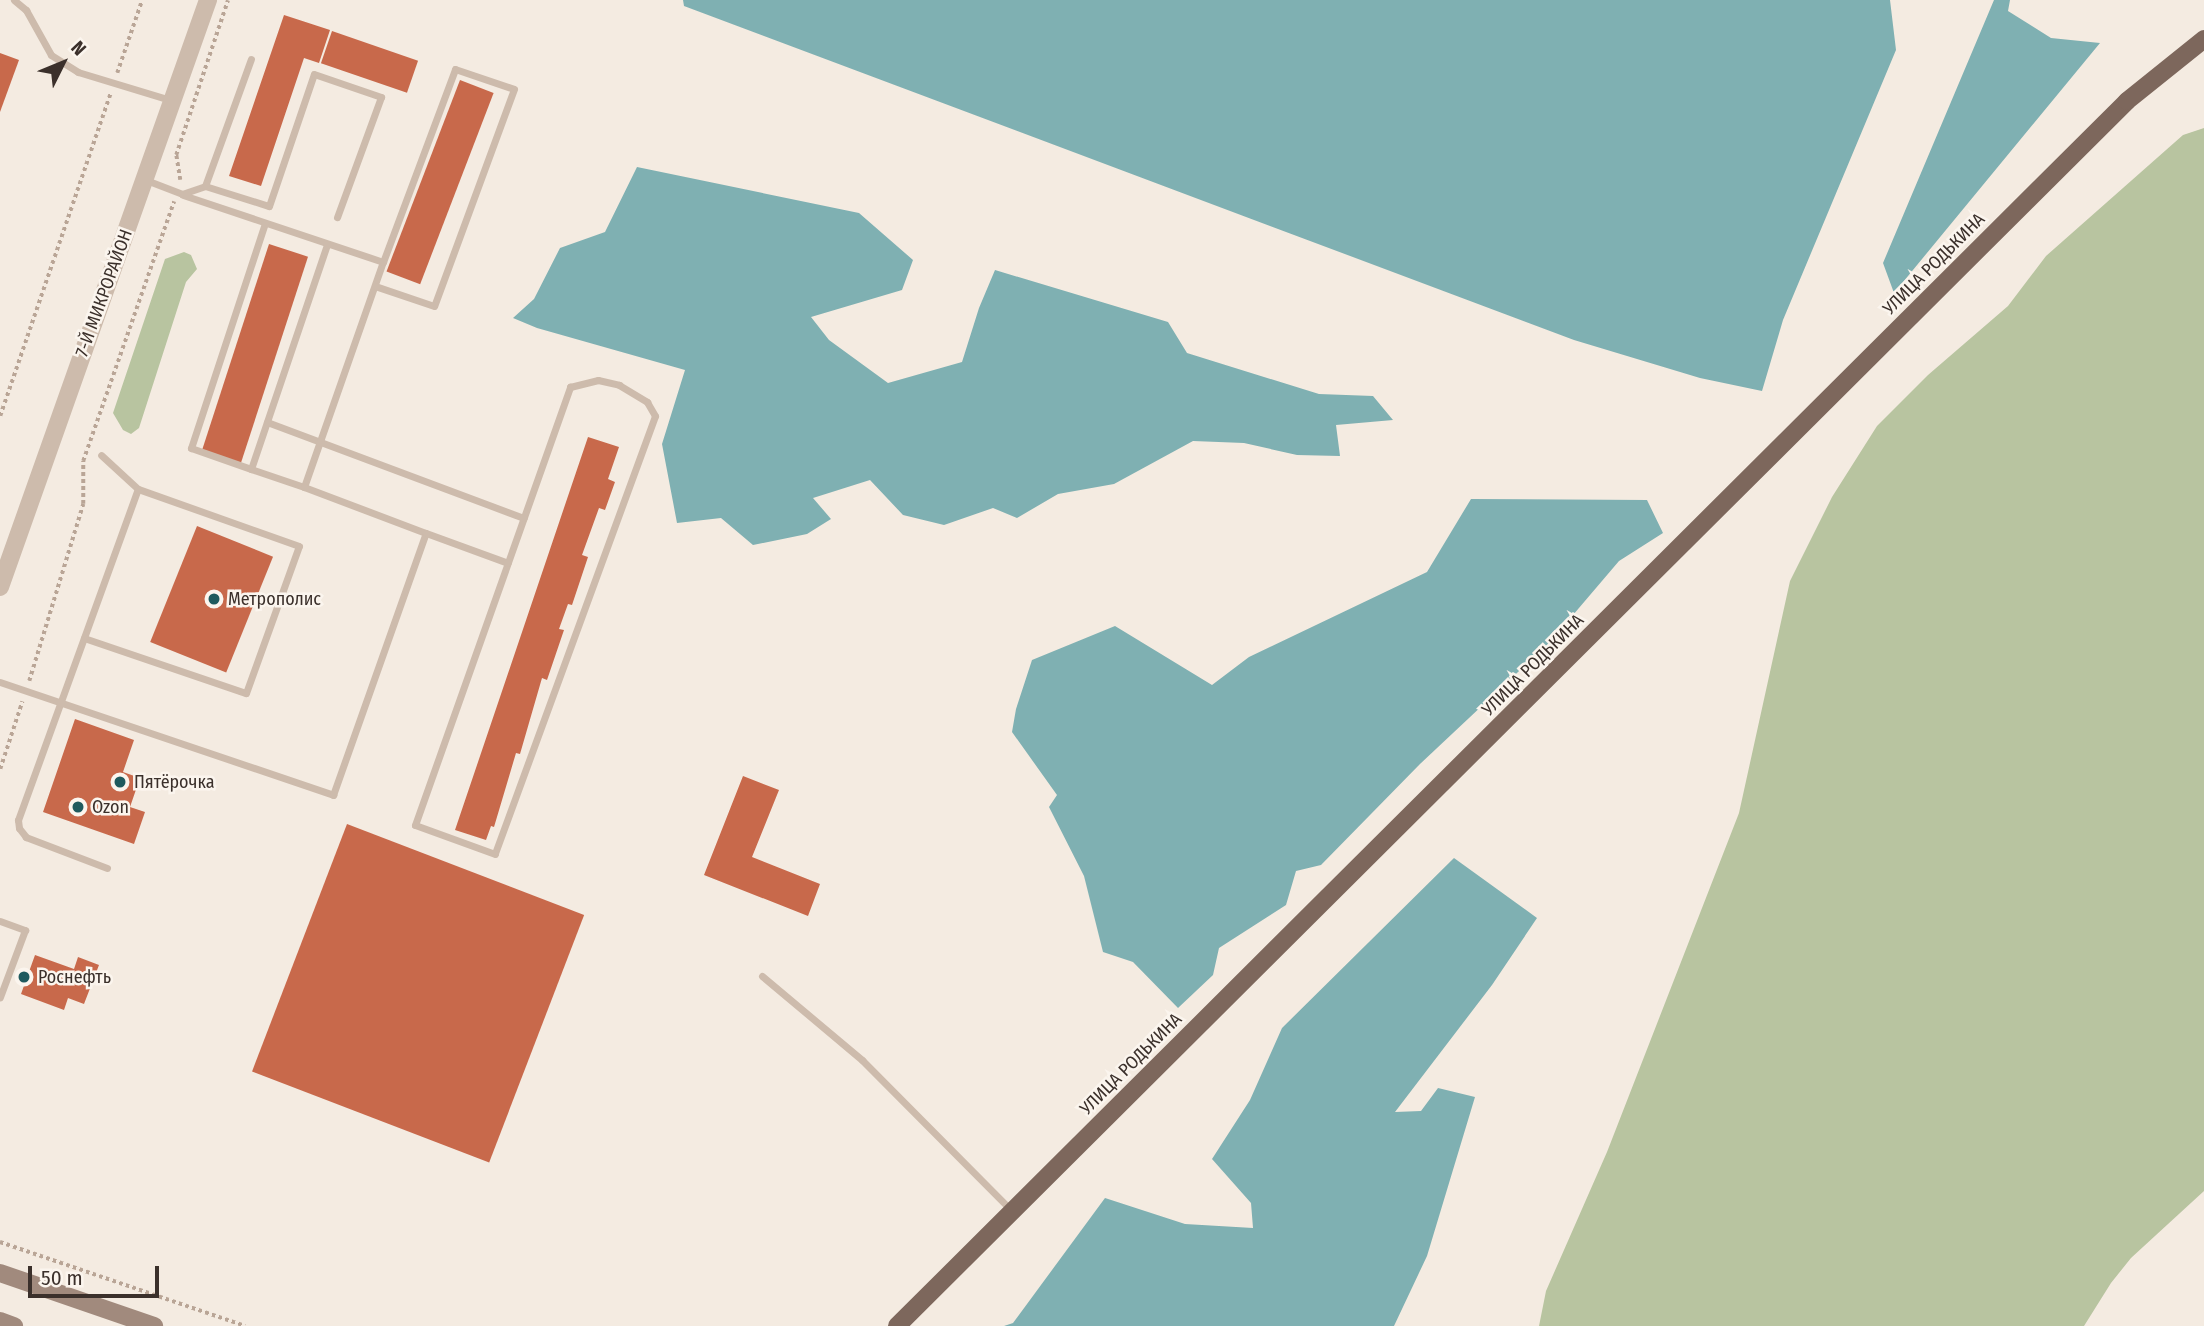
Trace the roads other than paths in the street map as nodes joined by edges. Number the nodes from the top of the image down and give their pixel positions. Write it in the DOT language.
graph roads {
  1 [pos="14,0"];
  2 [pos="208,0"];
  3 [pos="2204,39"];
  4 [pos="251,59"];
  5 [pos="173,100"];
  6 [pos="145,180"];
  7 [pos="205,186"];
  8 [pos="182,194"];
  9 [pos="337,217"];
  10 [pos="265,223"];
  11 [pos="327,244"];
  12 [pos="383,262"];
  13 [pos="375,286"];
  14 [pos="267,422"];
  15 [pos="320,442"];
  16 [pos="101,455"];
  17 [pos="251,469"];
  18 [pos="304,487"];
  19 [pos="138,489"];
  20 [pos="524,518"];
  21 [pos="426,533"];
  22 [pos="508,563"];
  23 [pos="1,578"];
  24 [pos="84,638"];
  25 [pos="0,682"];
  26 [pos="60,704"];
  27 [pos="107,869"];
  28 [pos="0,921"];
  29 [pos="762,976"];
  30 [pos="0,997"];
  31 [pos="1013,1211"];
  32 [pos="0,1273"];
  33 [pos="0,1321"];
  34 [pos="14,1326"];
  35 [pos="154,1326"];
  36 [pos="897,1326"];
  1 -- 5 [label="lane"];
  2 -- 5 [label="street, 7-Й МИКРОРАЙОН"];
  3 -- 31 [label="main road, УЛИЦА РОДЬКИНА"];
  4 -- 7 [label="lane"];
  5 -- 6 [label="street, 7-Й МИКРОРАЙОН"];
  6 -- 8 [label="lane"];
  6 -- 23 [label="street, 7-Й МИКРОРАЙОН"];
  7 -- 8 [label="lane"];
  7 -- 9 [label="lane"];
  8 -- 10 [label="lane"];
  10 -- 11 [label="lane"];
  10 -- 17 [label="lane"];
  11 -- 12 [label="lane"];
  11 -- 14 [label="lane"];
  12 -- 13 [label="lane"];
  12 -- 13 [label="lane"];
  13 -- 15 [label="lane"];
  14 -- 15 [label="lane"];
  14 -- 17 [label="lane"];
  15 -- 18 [label="lane"];
  15 -- 20 [label="lane"];
  16 -- 19 [label="lane"];
  17 -- 18 [label="lane"];
  18 -- 21 [label="lane"];
  19 -- 24 [label="lane"];
  19 -- 24 [label="lane"];
  20 -- 22 [label="lane"];
  20 -- 22 [label="lane"];
  21 -- 22 [label="lane"];
  21 -- 26 [label="lane"];
  24 -- 26 [label="lane"];
  25 -- 26 [label="lane"];
  26 -- 27 [label="lane"];
  28 -- 30 [label="lane"];
  29 -- 31 [label="lane"];
  31 -- 36 [label="main road, УЛИЦА РОДЬКИНА"];
  32 -- 35 [label="main road"];
  33 -- 34 [label="main road"];
}
